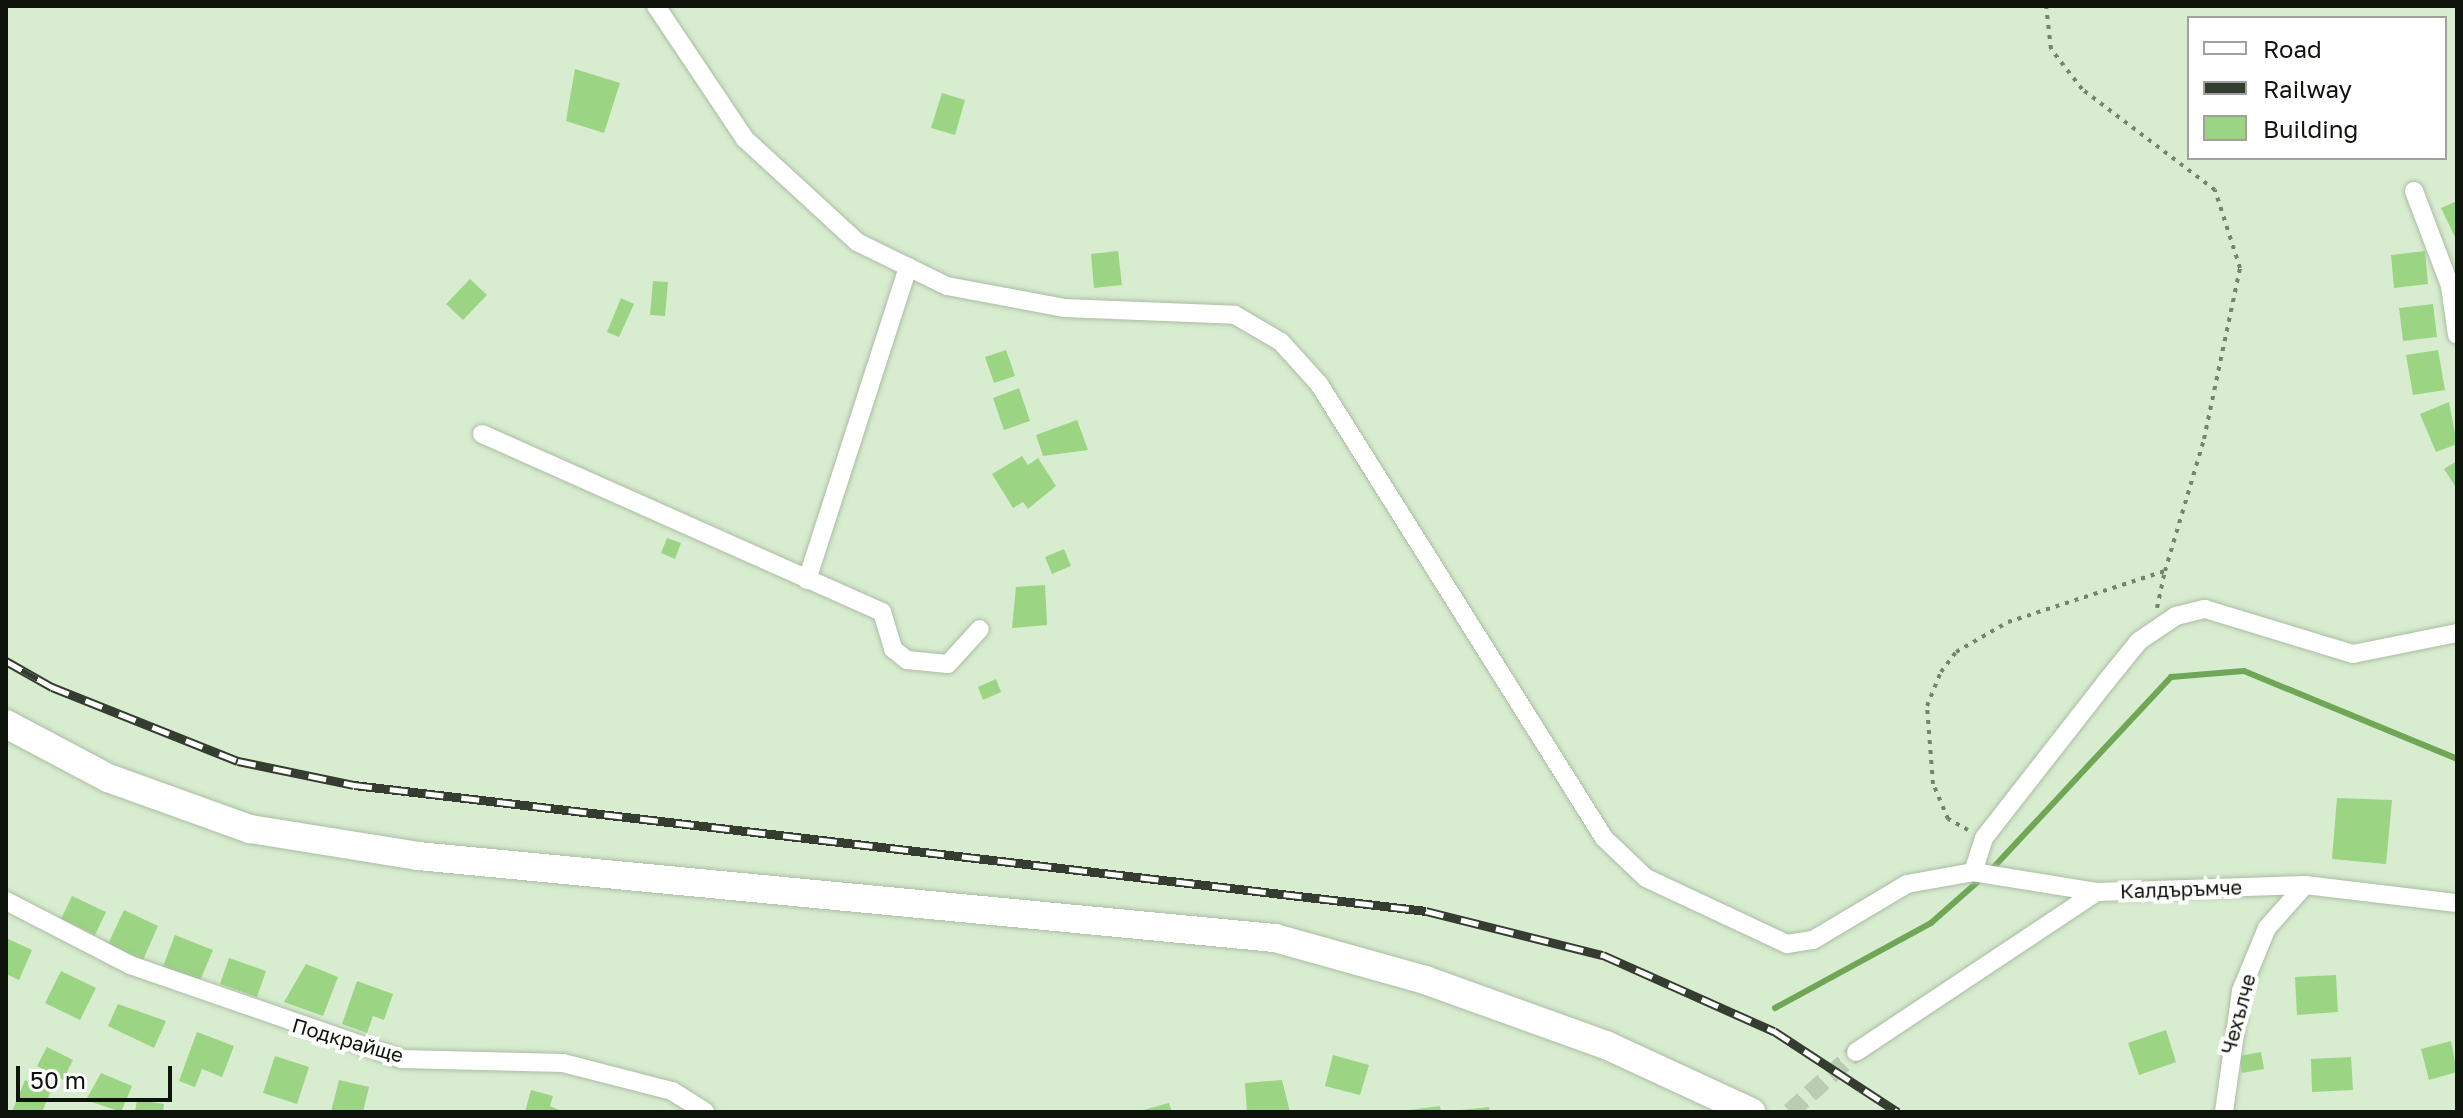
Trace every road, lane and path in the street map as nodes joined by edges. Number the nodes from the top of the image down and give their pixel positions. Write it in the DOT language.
graph roads {
  1 [pos="656,6"];
  2 [pos="2046,6"];
  3 [pos="2414,191"];
  4 [pos="908,267"];
  5 [pos="2457,335"];
  6 [pos="482,434"];
  7 [pos="2165,571"];
  8 [pos="807,580"];
  9 [pos="980,629"];
  10 [pos="2152,630"];
  11 [pos="2457,633"];
  12 [pos="6,724"];
  13 [pos="1984,838"];
  14 [pos="1973,872"];
  15 [pos="2305,885"];
  16 [pos="2097,892"];
  17 [pos="6,901"];
  18 [pos="2457,903"];
  19 [pos="1856,1052"];
  20 [pos="705,1112"];
  21 [pos="1751,1112"];
  22 [pos="2224,1112"];
  1 -- 4 [label="street"];
  2 -- 7 [label="path"];
  3 -- 5 [label="street"];
  4 -- 8 [label="street"];
  4 -- 14 [label="street"];
  6 -- 8 [label="street"];
  7 -- 10 [label="path"];
  7 -- 13 [label="path"];
  8 -- 9 [label="street"];
  10 -- 11 [label="street"];
  10 -- 13 [label="street"];
  12 -- 21 [label="highway"];
  13 -- 14 [label="street"];
  14 -- 16 [label="street"];
  15 -- 16 [label="street, Калдъръмче"];
  15 -- 18 [label="street, Калдъръмче"];
  15 -- 22 [label="street, Чехълче"];
  16 -- 19 [label="street, Калдъръмче"];
  17 -- 20 [label="street, Подкрайще"];
}
